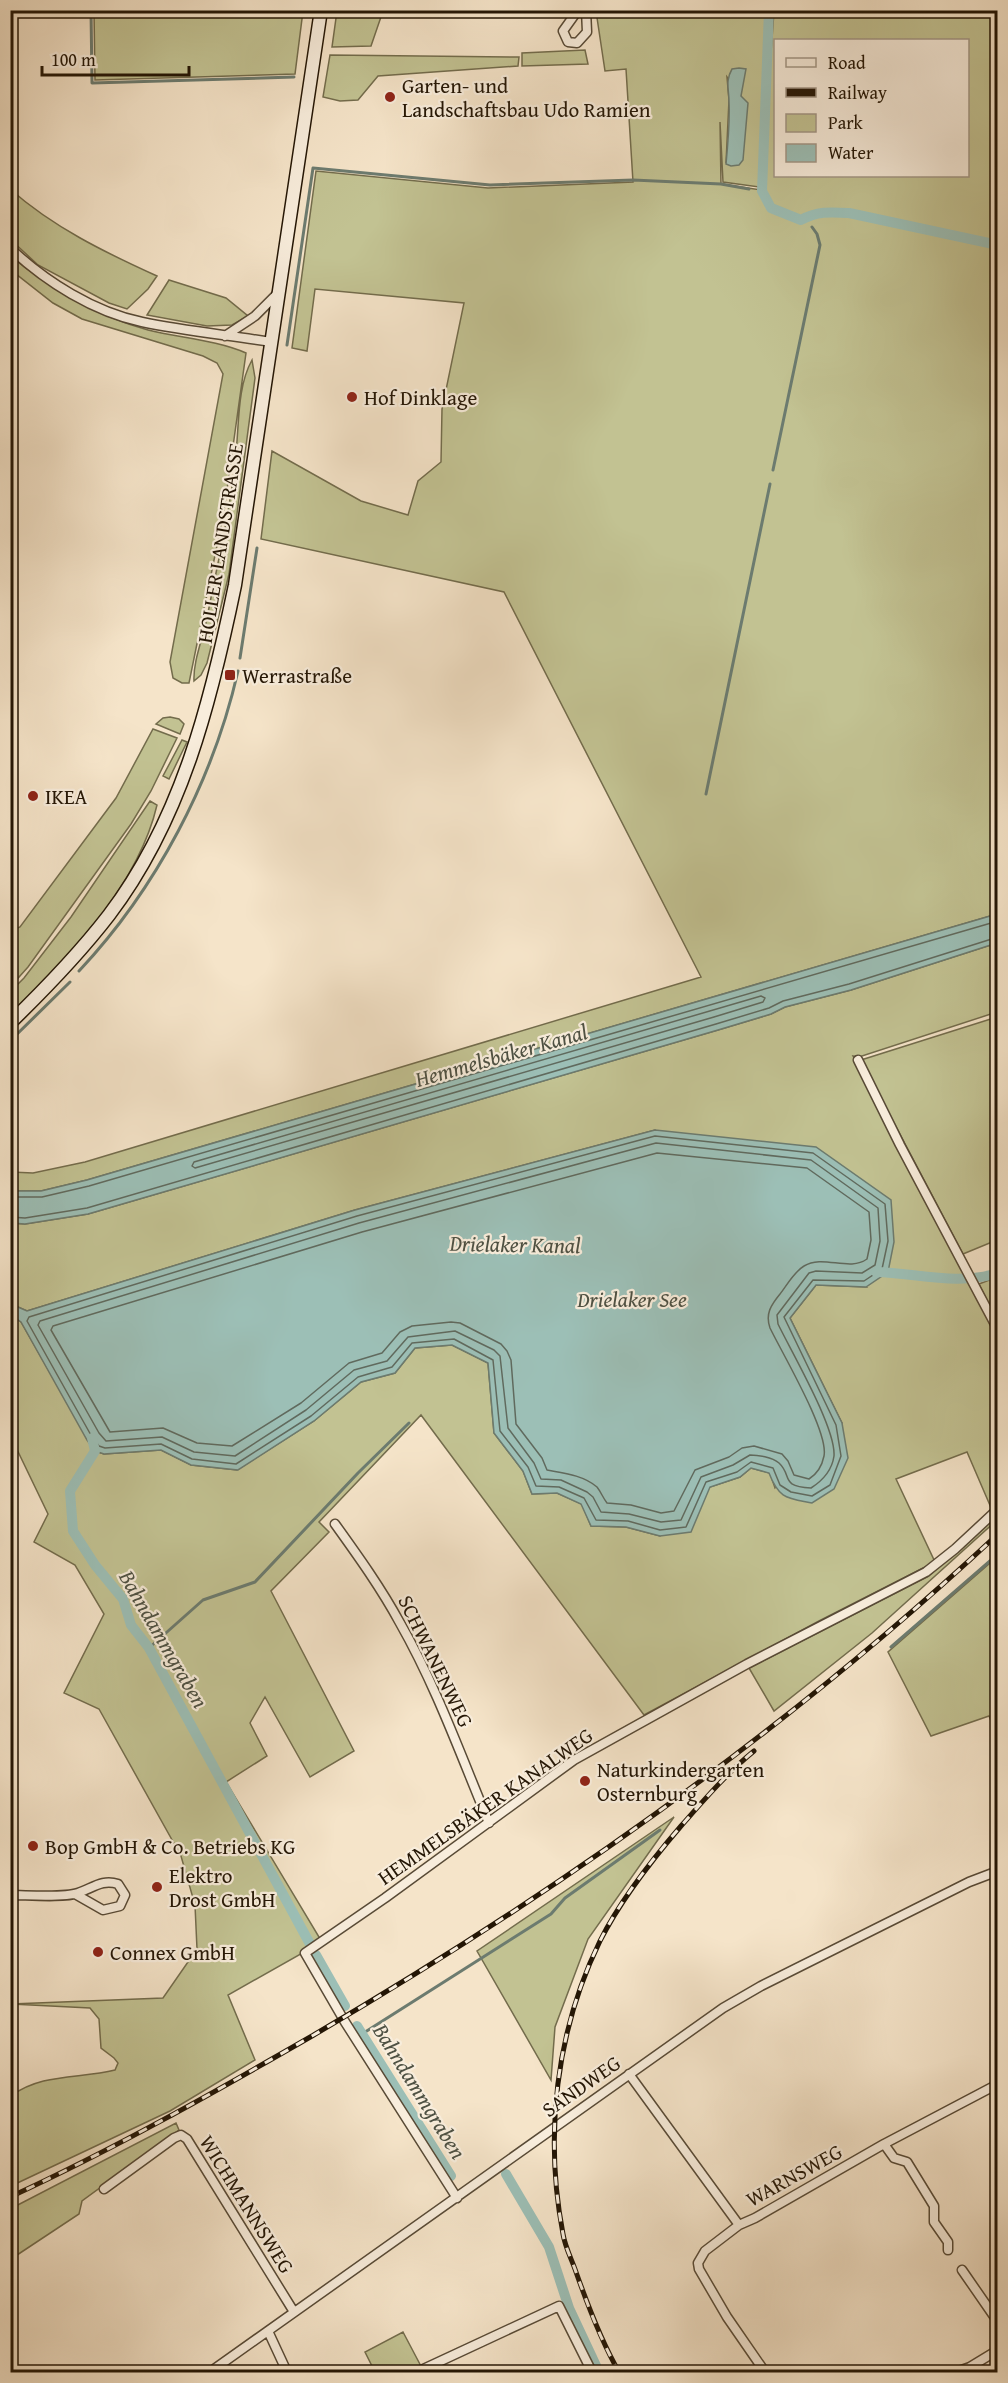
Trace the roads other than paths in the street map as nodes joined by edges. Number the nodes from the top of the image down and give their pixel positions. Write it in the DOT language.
graph roads {
  1 [pos="321,10"];
  2 [pos="578,10"];
  3 [pos="586,10"];
  4 [pos="10,248"];
  5 [pos="278,293"];
  6 [pos="225,336"];
  7 [pos="271,342"];
  8 [pos="10,1023"];
  9 [pos="858,1060"];
  10 [pos="998,1330"];
  11 [pos="998,1509"];
  12 [pos="335,1524"];
  13 [pos="489,1823"];
  14 [pos="998,1871"];
  15 [pos="75,1894"];
  16 [pos="10,1895"];
  17 [pos="629,2074"];
  18 [pos="998,2084"];
  19 [pos="884,2144"];
  20 [pos="104,2189"];
  21 [pos="456,2198"];
  22 [pos="739,2225"];
  23 [pos="948,2250"];
  24 [pos="962,2270"];
  25 [pos="294,2312"];
  26 [pos="998,2322"];
  27 [pos="268,2331"];
  28 [pos="998,2350"];
  29 [pos="210,2373"];
  30 [pos="287,2373"];
  31 [pos="417,2373"];
  32 [pos="592,2373"];
  33 [pos="765,2373"];
  34 [pos="956,2373"];
  1 -- 5 [label="main road, HOLLER LANDSTRASSE"];
  2 -- 3 [label="street"];
  4 -- 6 [label="street"];
  5 -- 6 [label="street"];
  5 -- 7 [label="main road, HOLLER LANDSTRASSE"];
  6 -- 7 [label="street"];
  7 -- 8 [label="main road, HOLLER LANDSTRASSE"];
  9 -- 10 [label="street"];
  11 -- 13 [label="street, HEMMELSBÄKER KANALWEG"];
  12 -- 13 [label="street, SCHWANENWEG"];
  13 -- 21 [label="street, HEMMELSBÄKER KANALWEG"];
  14 -- 17 [label="street, SANDWEG"];
  15 -- 15 [label="street"];
  15 -- 16 [label="street"];
  17 -- 21 [label="street, SANDWEG"];
  17 -- 22 [label="street, WARNSWEG"];
  18 -- 19 [label="street, WARNSWEG"];
  19 -- 22 [label="street, WARNSWEG"];
  19 -- 23 [label="street"];
  20 -- 25 [label="street, WICHMANNSWEG"];
  21 -- 25 [label="street, SANDWEG"];
  22 -- 33 [label="street"];
  24 -- 26 [label="street"];
  25 -- 27 [label="street, SANDWEG"];
  27 -- 29 [label="street, SANDWEG"];
  27 -- 30 [label="street"];
  28 -- 34 [label="street"];
  31 -- 32 [label="street"];
}
